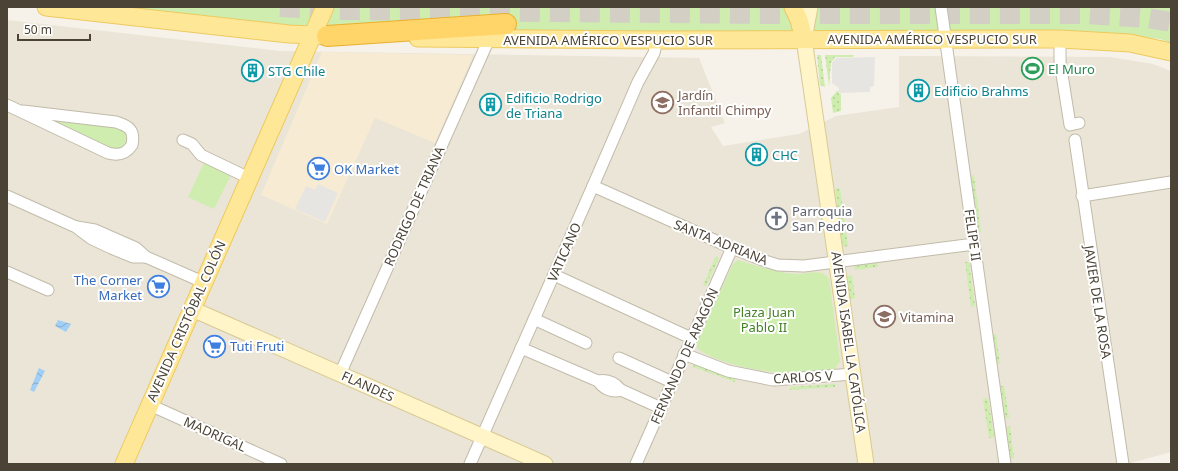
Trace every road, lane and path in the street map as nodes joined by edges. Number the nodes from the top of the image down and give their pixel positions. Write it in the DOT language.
graph roads {
  1 [pos="46,7"];
  2 [pos="325,7"];
  3 [pos="793,7"];
  4 [pos="810,7"];
  5 [pos="941,7"];
  6 [pos="506,24"];
  7 [pos="320,36"];
  8 [pos="945,38"];
  9 [pos="489,39"];
  10 [pos="804,39"];
  11 [pos="1060,39"];
  12 [pos="657,40"];
  13 [pos="1171,52"];
  14 [pos="7,105"];
  15 [pos="23,111"];
  16 [pos="1079,123"];
  17 [pos="183,140"];
  18 [pos="1075,140"];
  19 [pos="249,178"];
  20 [pos="1171,182"];
  21 [pos="593,186"];
  22 [pos="7,196"];
  23 [pos="1082,196"];
  24 [pos="974,244"];
  25 [pos="732,248"];
  26 [pos="838,262"];
  27 [pos="7,272"];
  28 [pos="554,275"];
  29 [pos="204,282"];
  30 [pos="48,290"];
  31 [pos="192,309"];
  32 [pos="534,319"];
  33 [pos="692,338"];
  34 [pos="586,343"];
  35 [pos="521,348"];
  36 [pos="684,354"];
  37 [pos="619,358"];
  38 [pos="340,374"];
  39 [pos="853,374"];
  40 [pos="672,382"];
  41 [pos="150,405"];
  42 [pos="661,408"];
  43 [pos="482,436"];
  44 [pos="124,464"];
  45 [pos="281,464"];
  46 [pos="470,464"];
  47 [pos="545,464"];
  48 [pos="636,464"];
  49 [pos="866,464"];
  50 [pos="1005,464"];
  51 [pos="1123,464"];
  1 -- 7 [label="main road, AVENIDA AMÉRICO VESPUCIO SUR"];
  2 -- 7 [label="main road, AVENIDA CRISTÓBAL COLÓN"];
  3 -- 10 [label="main road"];
  4 -- 10 [label="main road, AVENIDA ISABEL LA CATÓLICA"];
  5 -- 8 [label="street, FELIPE II"];
  6 -- 7 [label="highway"];
  7 -- 9 [label="main road, AVENIDA AMÉRICO VESPUCIO SUR"];
  7 -- 19 [label="main road, AVENIDA CRISTÓBAL COLÓN"];
  8 -- 10 [label="main road, AVENIDA AMÉRICO VESPUCIO SUR"];
  8 -- 11 [label="main road, AVENIDA AMÉRICO VESPUCIO SUR"];
  8 -- 24 [label="street, FELIPE II"];
  9 -- 12 [label="main road, AVENIDA AMÉRICO VESPUCIO SUR"];
  9 -- 38 [label="street, RODRIGO DE TRIANA"];
  10 -- 12 [label="main road, AVENIDA AMÉRICO VESPUCIO SUR"];
  10 -- 26 [label="main road, AVENIDA ISABEL LA CATÓLICA"];
  11 -- 13 [label="main road, AVENIDA AMÉRICO VESPUCIO SUR"];
  11 -- 16 [label="street"];
  12 -- 21 [label="street, VATICANO"];
  14 -- 15 [label="street"];
  15 -- 15 [label="street"];
  17 -- 19 [label="street"];
  18 -- 23 [label="street, JAVIER DE LA ROSA"];
  19 -- 29 [label="main road, AVENIDA CRISTÓBAL COLÓN"];
  20 -- 23 [label="street"];
  21 -- 25 [label="street, SANTA ADRIANA"];
  21 -- 28 [label="street, VATICANO"];
  22 -- 29 [label="street"];
  23 -- 51 [label="street, JAVIER DE LA ROSA"];
  24 -- 26 [label="street, SANTA ADRIANA"];
  24 -- 50 [label="street, FELIPE II"];
  25 -- 26 [label="street, SANTA ADRIANA"];
  25 -- 33 [label="street, FERNANDO DE ARAGÓN"];
  26 -- 39 [label="main road, AVENIDA ISABEL LA CATÓLICA"];
  27 -- 30 [label="street"];
  28 -- 32 [label="street, VATICANO"];
  28 -- 33 [label="street"];
  29 -- 31 [label="main road, AVENIDA CRISTÓBAL COLÓN"];
  31 -- 38 [label="main road, FLANDES"];
  31 -- 41 [label="main road, AVENIDA CRISTÓBAL COLÓN"];
  32 -- 34 [label="street"];
  32 -- 35 [label="street, VATICANO"];
  33 -- 36 [label="street, FERNANDO DE ARAGÓN"];
  35 -- 42 [label="street"];
  35 -- 43 [label="street, VATICANO"];
  36 -- 39 [label="street, CARLOS V"];
  36 -- 40 [label="street, FERNANDO DE ARAGÓN"];
  37 -- 40 [label="street"];
  38 -- 43 [label="main road, FLANDES"];
  39 -- 49 [label="main road, AVENIDA ISABEL LA CATÓLICA"];
  40 -- 42 [label="street, FERNANDO DE ARAGÓN"];
  41 -- 44 [label="main road, AVENIDA CRISTÓBAL COLÓN"];
  41 -- 45 [label="street, MADRIGAL"];
  42 -- 48 [label="street, FERNANDO DE ARAGÓN"];
  43 -- 46 [label="street, VATICANO"];
  43 -- 47 [label="main road, FLANDES"];
}
